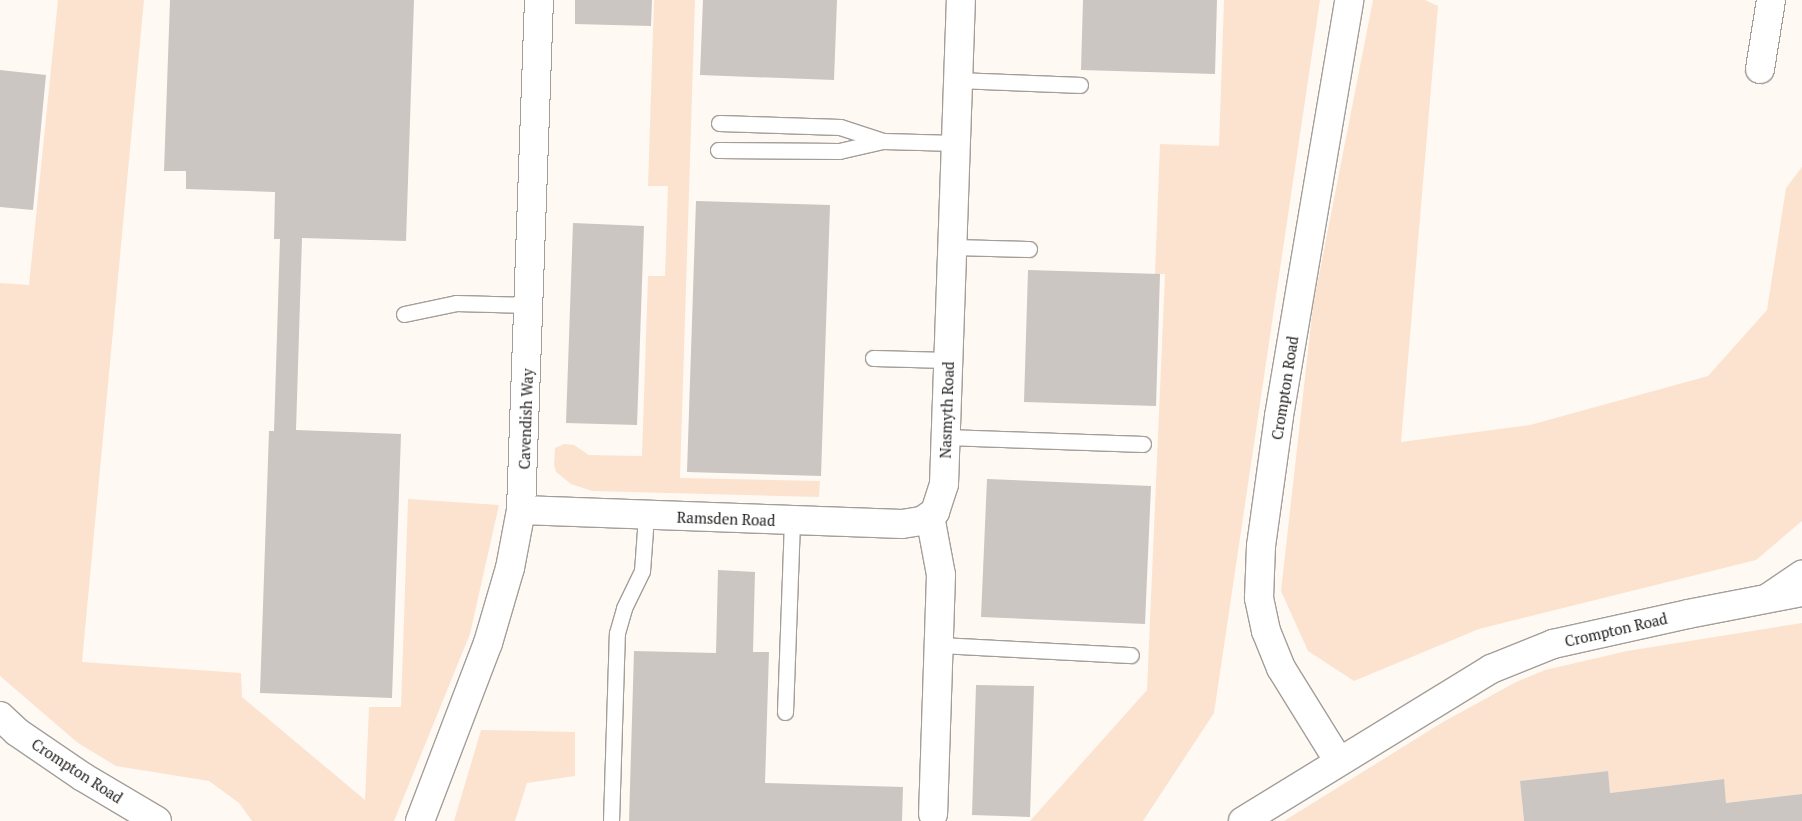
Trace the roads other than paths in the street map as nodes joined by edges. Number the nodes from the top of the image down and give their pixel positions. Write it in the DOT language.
graph roads {
  1 [pos="540,0"];
  2 [pos="961,0"];
  3 [pos="1349,0"];
  4 [pos="1771,0"];
  5 [pos="1760,69"];
  6 [pos="958,80"];
  7 [pos="1080,85"];
  8 [pos="719,123"];
  9 [pos="883,141"];
  10 [pos="956,143"];
  11 [pos="718,150"];
  12 [pos="952,247"];
  13 [pos="1029,250"];
  14 [pos="529,305"];
  15 [pos="404,314"];
  16 [pos="873,358"];
  17 [pos="948,360"];
  18 [pos="946,437"];
  19 [pos="1143,444"];
  20 [pos="521,510"];
  21 [pos="646,516"];
  22 [pos="930,516"];
  23 [pos="792,522"];
  24 [pos="1802,575"];
  25 [pos="1802,592"];
  26 [pos="1769,597"];
  27 [pos="938,645"];
  28 [pos="1131,655"];
  29 [pos="785,712"];
  30 [pos="0,716"];
  31 [pos="1338,760"];
  32 [pos="933,814"];
  33 [pos="157,821"];
  34 [pos="420,821"];
  35 [pos="611,821"];
  36 [pos="1243,821"];
  1 -- 14 [label="street, Cavendish Way"];
  2 -- 6 [label="street, Nasmyth Road"];
  3 -- 31 [label="street, Crompton Road"];
  4 -- 5 [label="street"];
  6 -- 7 [label="lane"];
  6 -- 10 [label="street, Nasmyth Road"];
  8 -- 9 [label="lane"];
  9 -- 10 [label="lane"];
  9 -- 11 [label="lane"];
  10 -- 12 [label="street, Nasmyth Road"];
  12 -- 13 [label="lane"];
  12 -- 17 [label="street, Nasmyth Road"];
  14 -- 15 [label="lane"];
  14 -- 20 [label="street, Cavendish Way"];
  16 -- 17 [label="lane"];
  17 -- 18 [label="street, Nasmyth Road"];
  18 -- 19 [label="lane"];
  18 -- 22 [label="street, Nasmyth Road"];
  20 -- 21 [label="street, Ramsden Road"];
  20 -- 34 [label="street, Cavendish Way"];
  21 -- 23 [label="street, Ramsden Road"];
  21 -- 35 [label="lane"];
  22 -- 23 [label="street, Ramsden Road"];
  22 -- 27 [label="street"];
  23 -- 29 [label="lane"];
  24 -- 26 [label="street"];
  25 -- 26 [label="street, Crompton Road"];
  26 -- 31 [label="street, Crompton Road"];
  27 -- 28 [label="lane"];
  27 -- 32 [label="street"];
  30 -- 33 [label="street, Crompton Road"];
  31 -- 36 [label="street, Crompton Road"];
}
